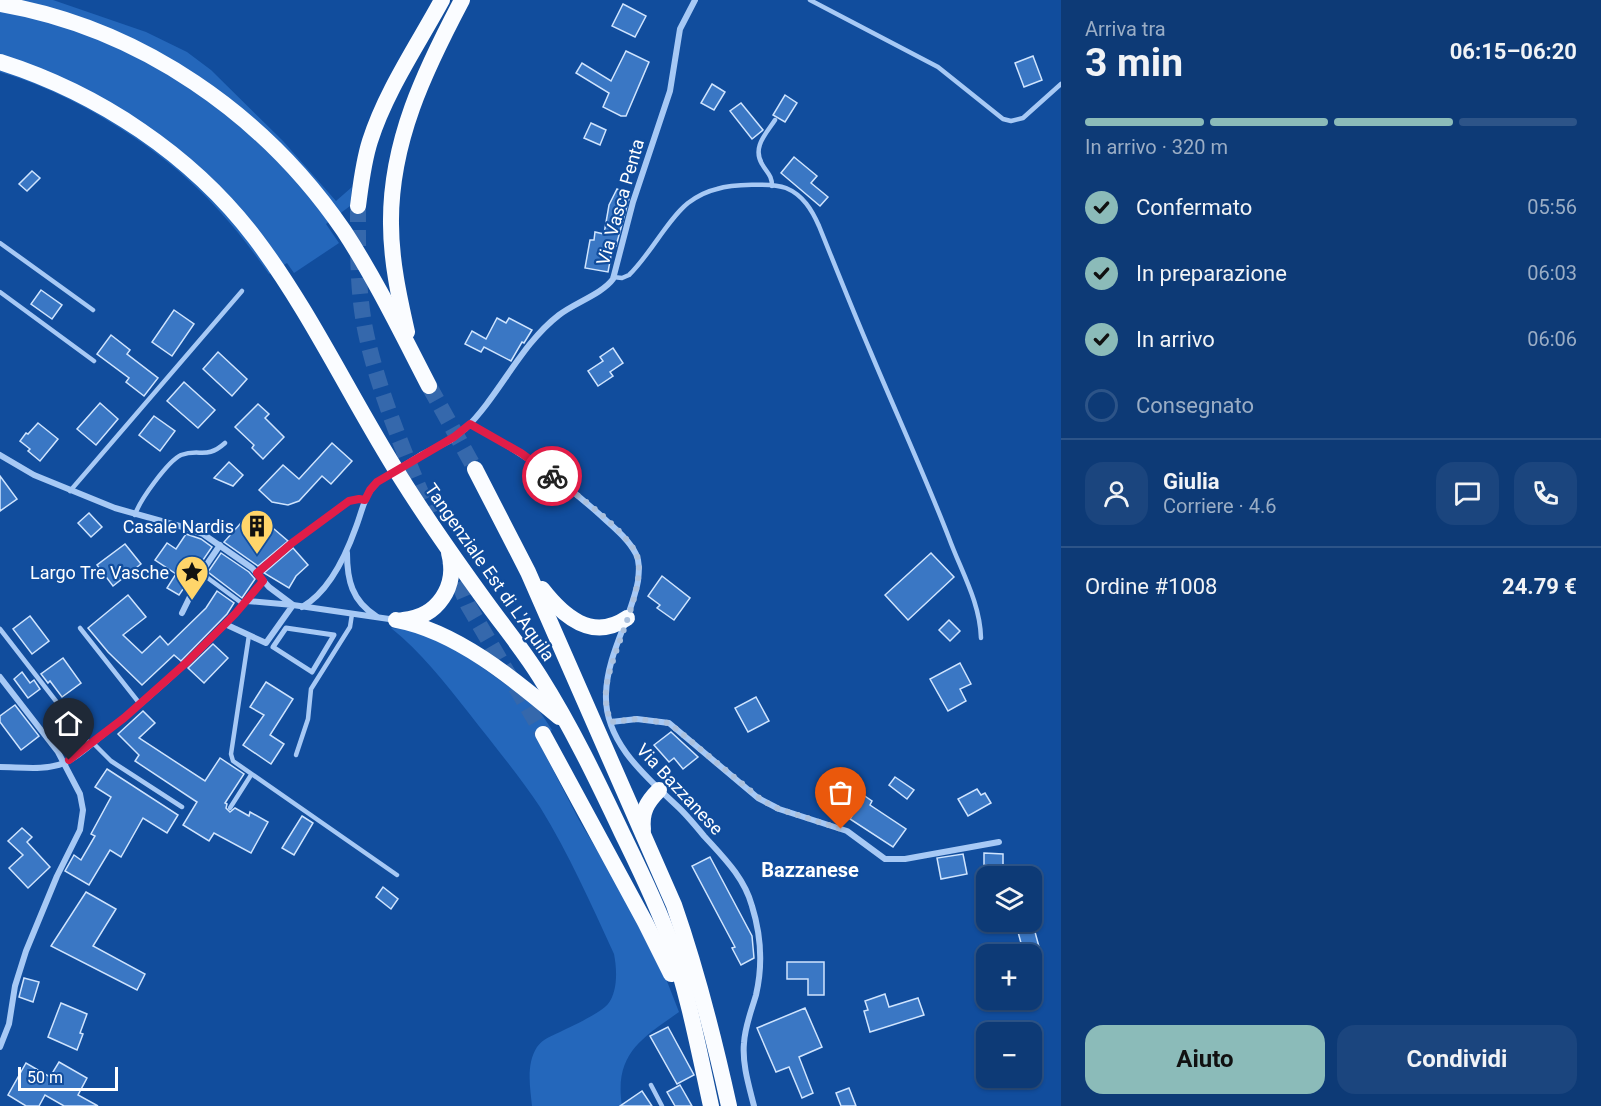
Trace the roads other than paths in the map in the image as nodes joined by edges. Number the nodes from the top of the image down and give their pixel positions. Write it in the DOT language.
graph roads {
  1 [pos="442,0"];
  2 [pos="462,0"];
  3 [pos="695,0"];
  4 [pos="810,0"];
  5 [pos="0,4"];
  6 [pos="0,62"];
  7 [pos="1061,84"];
  8 [pos="775,120"];
  9 [pos="772,186"];
  10 [pos="358,206"];
  11 [pos="0,243"];
  12 [pos="614,277"];
  13 [pos="242,291"];
  14 [pos="0,292"];
  15 [pos="93,310"];
  16 [pos="411,351"];
  17 [pos="94,361"];
  18 [pos="429,386"];
  19 [pos="470,424"];
  20 [pos="225,443"];
  21 [pos="0,455"];
  22 [pos="475,469"];
  23 [pos="70,491"];
  24 [pos="365,500"];
  25 [pos="135,515"];
  26 [pos="220,545"];
  27 [pos="347,549"];
  28 [pos="448,549"];
  29 [pos="528,572"];
  30 [pos="201,573"];
  31 [pos="257,573"];
  32 [pos="263,581"];
  33 [pos="245,603"];
  34 [pos="293,605"];
  35 [pos="302,607"];
  36 [pos="182,613"];
  37 [pos="352,614"];
  38 [pos="379,618"];
  39 [pos="627,618"];
  40 [pos="396,620"];
  41 [pos="225,624"];
  42 [pos="80,628"];
  43 [pos="0,630"];
  44 [pos="280,630"];
  45 [pos="249,635"];
  46 [pos="981,638"];
  47 [pos="272,641"];
  48 [pos="324,652"];
  49 [pos="331,656"];
  50 [pos="0,677"];
  51 [pos="140,704"];
  52 [pos="611,722"];
  53 [pos="569,726"];
  54 [pos="543,734"];
  55 [pos="91,744"];
  56 [pos="296,755"];
  57 [pos="63,763"];
  58 [pos="0,767"];
  59 [pos="251,775"];
  60 [pos="659,790"];
  61 [pos="182,807"];
  62 [pos="230,808"];
  63 [pos="644,837"];
  64 [pos="999,842"];
  65 [pos="397,875"];
  66 [pos="693,1022"];
  67 [pos="0,1047"];
  68 [pos="651,1085"];
  69 [pos="662,1106"];
  70 [pos="711,1106"];
  71 [pos="729,1106"];
  72 [pos="754,1106"];
  1 -- 10 [label="highway"];
  2 -- 16 [label="highway"];
  3 -- 12 [label="street, Via Vasca Penta"];
  4 -- 7 [label="lane"];
  5 -- 16 [label="highway"];
  6 -- 28 [label="highway, Tangenziale Est di L'Aquila"];
  8 -- 9 [label="lane"];
  9 -- 12 [label="lane"];
  9 -- 46 [label="lane"];
  11 -- 15 [label="lane"];
  12 -- 19 [label="street, Via Vasca Penta"];
  13 -- 23 [label="lane"];
  14 -- 17 [label="lane"];
  16 -- 18 [label="highway"];
  19 -- 24 [label="street, Via Vasca Penta, bridge"];
  19 -- 39 [label="street, Via Bazzanese"];
  20 -- 25 [label="lane"];
  21 -- 23 [label="street"];
  22 -- 29 [label="highway, Tangenziale Est di L'Aquila"];
  23 -- 25 [label="street"];
  24 -- 27 [label="street, Via Vasca Penta"];
  24 -- 31 [label="lane"];
  25 -- 26 [label="street"];
  26 -- 30 [label="street"];
  26 -- 31 [label="street"];
  27 -- 35 [label="street, Via Vasca Penta"];
  27 -- 38 [label="street"];
  28 -- 40 [label="highway"];
  28 -- 53 [label="highway, Tangenziale Est di L'Aquila"];
  29 -- 39 [label="highway"];
  29 -- 63 [label="highway, Tangenziale Est di L'Aquila"];
  30 -- 33 [label="lane"];
  30 -- 36 [label="street"];
  31 -- 32 [label="street"];
  32 -- 33 [label="street"];
  32 -- 34 [label="street"];
  33 -- 34 [label="street"];
  33 -- 41 [label="street"];
  34 -- 35 [label="street"];
  34 -- 44 [label="street"];
  35 -- 37 [label="street"];
  37 -- 38 [label="street"];
  37 -- 49 [label="lane"];
  38 -- 40 [label="street"];
  39 -- 52 [label="street, Via Bazzanese"];
  40 -- 53 [label="highway"];
  41 -- 45 [label="street"];
  41 -- 51 [label="street"];
  42 -- 51 [label="lane"];
  43 -- 55 [label="lane"];
  44 -- 47 [label="street"];
  44 -- 48 [label="street"];
  45 -- 47 [label="street"];
  45 -- 59 [label="lane"];
  47 -- 48 [label="street"];
  48 -- 49 [label="street"];
  49 -- 56 [label="lane"];
  50 -- 57 [label="street"];
  51 -- 55 [label="street"];
  52 -- 60 [label="street, Via Bazzanese"];
  52 -- 64 [label="street"];
  53 -- 66 [label="highway, Tangenziale Est di L'Aquila"];
  54 -- 66 [label="highway"];
  55 -- 57 [label="street"];
  55 -- 61 [label="lane"];
  57 -- 58 [label="street"];
  57 -- 67 [label="street"];
  59 -- 62 [label="lane"];
  59 -- 65 [label="lane"];
  60 -- 63 [label="highway"];
  60 -- 72 [label="street, Via Bazzanese"];
  63 -- 71 [label="highway, Tangenziale Est di L'Aquila"];
  66 -- 70 [label="highway, Tangenziale Est di L'Aquila"];
  68 -- 69 [label="lane"];
}
